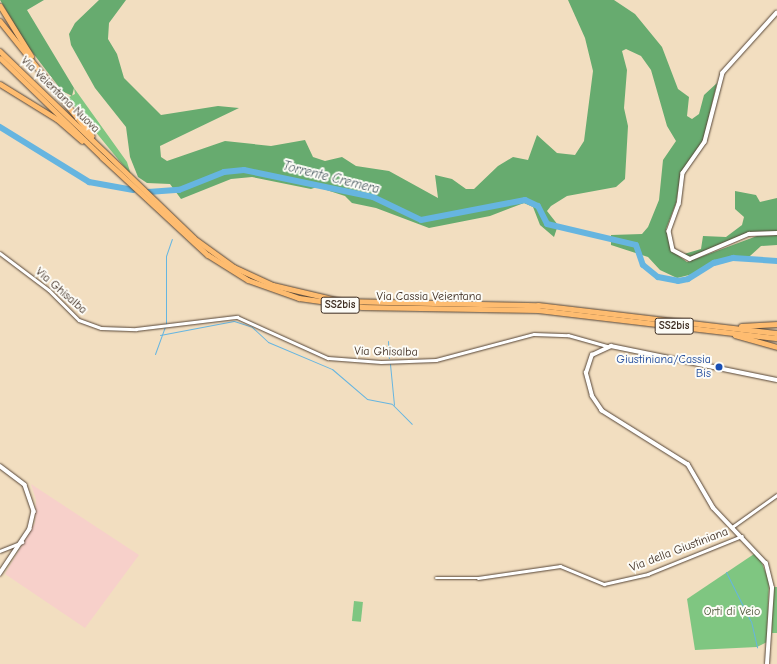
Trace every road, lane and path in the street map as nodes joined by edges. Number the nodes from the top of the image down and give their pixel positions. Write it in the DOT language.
graph roads {
  1 [pos="0,6"];
  2 [pos="777,13"];
  3 [pos="0,21"];
  4 [pos="0,52"];
  5 [pos="31,56"];
  6 [pos="0,58"];
  7 [pos="0,84"];
  8 [pos="106,153"];
  9 [pos="104,159"];
  10 [pos="125,176"];
  11 [pos="777,233"];
  12 [pos="0,252"];
  13 [pos="545,308"];
  14 [pos="777,324"];
  15 [pos="727,327"];
  16 [pos="722,331"];
  17 [pos="777,333"];
  18 [pos="777,338"];
  19 [pos="607,346"];
  20 [pos="777,346"];
  21 [pos="777,380"];
  22 [pos="0,466"];
  23 [pos="777,495"];
  24 [pos="732,527"];
  25 [pos="742,536"];
  26 [pos="22,542"];
  27 [pos="0,551"];
  28 [pos="0,574"];
  29 [pos="436,578"];
  30 [pos="767,664"];
  1 -- 5 [label="highway"];
  2 -- 11 [label="street"];
  3 -- 5 [label="highway"];
  4 -- 8 [label="highway, Via Veientana Nuova"];
  5 -- 8 [label="highway"];
  6 -- 9 [label="highway"];
  7 -- 9 [label="highway, Via Cassia Veientana"];
  8 -- 10 [label="highway, Via Cassia Veientana / SS2bis"];
  9 -- 10 [label="highway, Via Cassia Veientana / SS2bis"];
  10 -- 13 [label="highway, Via Cassia Veientana / SS2bis"];
  12 -- 19 [label="street, Via Ghisalba"];
  13 -- 15 [label="highway, Via Cassia Veientana / SS2bis"];
  13 -- 16 [label="highway, Via Cassia Veientana / SS2bis"];
  14 -- 15 [label="highway"];
  15 -- 17 [label="highway, Via Cassia Veientana / SS2bis"];
  16 -- 18 [label="highway, Via Cassia Veientana / SS2bis"];
  16 -- 20 [label="highway"];
  19 -- 21 [label="street"];
  19 -- 24 [label="street, Via della Giustiniana"];
  22 -- 26 [label="street"];
  23 -- 24 [label="street, Via della Giustiniana"];
  24 -- 25 [label="street, Via della Giustiniana"];
  25 -- 29 [label="street, Via della Giustiniana"];
  25 -- 30 [label="street, Via della Giustiniana"];
  26 -- 27 [label="street"];
  26 -- 28 [label="street"];
}
